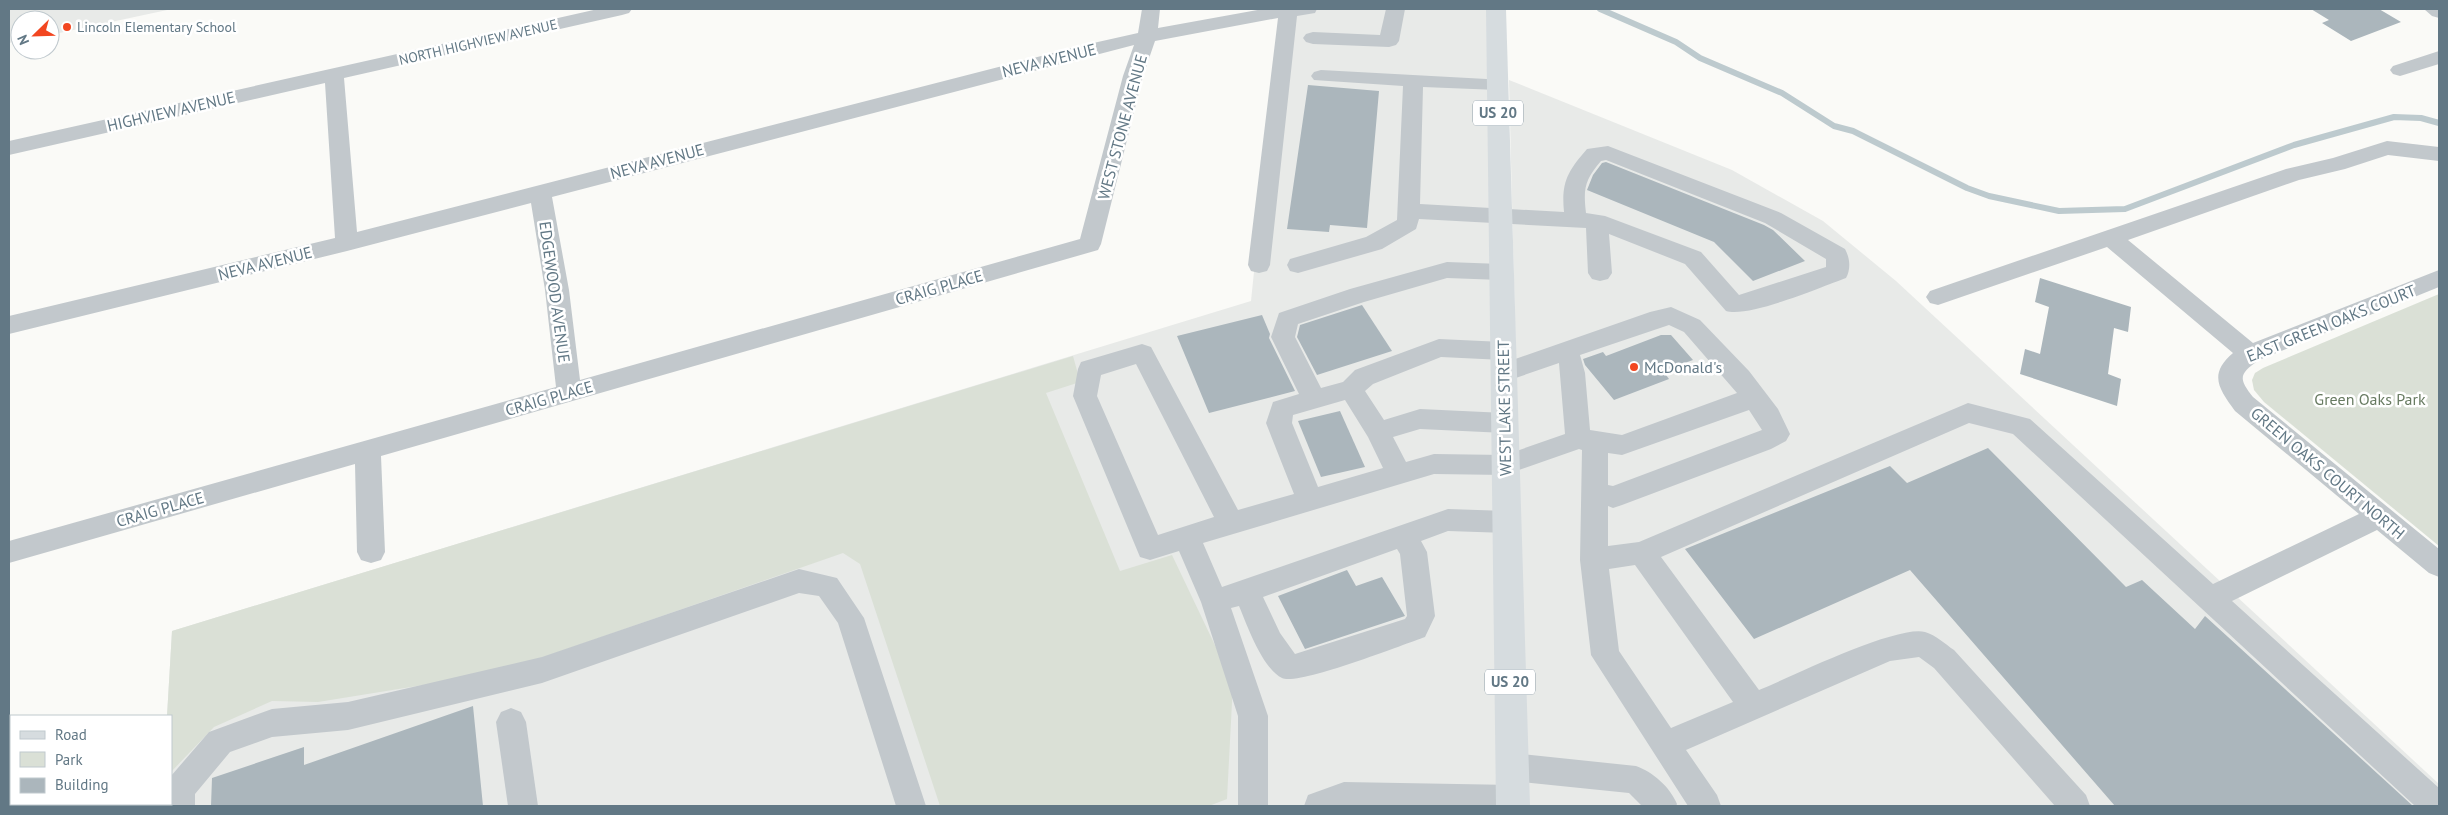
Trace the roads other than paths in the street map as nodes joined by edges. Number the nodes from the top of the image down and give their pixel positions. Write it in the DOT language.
graph roads {
  1 [pos="622,9"];
  2 [pos="1151,9"];
  3 [pos="1395,9"];
  4 [pos="1496,9"];
  5 [pos="2434,9"];
  6 [pos="1287,10"];
  7 [pos="2439,12"];
  8 [pos="1147,37"];
  9 [pos="1313,38"];
  10 [pos="2439,56"];
  11 [pos="2400,70"];
  12 [pos="334,74"];
  13 [pos="1320,76"];
  14 [pos="1413,80"];
  15 [pos="1498,84"];
  16 [pos="9,148"];
  17 [pos="2439,154"];
  18 [pos="540,192"];
  19 [pos="1408,211"];
  20 [pos="1500,218"];
  21 [pos="1586,220"];
  22 [pos="2111,238"];
  23 [pos="347,243"];
  24 [pos="1090,244"];
  25 [pos="1298,265"];
  26 [pos="1259,266"];
  27 [pos="1501,272"];
  28 [pos="1600,273"];
  29 [pos="2439,278"];
  30 [pos="1938,297"];
  31 [pos="9,325"];
  32 [pos="1567,352"];
  33 [pos="2250,354"];
  34 [pos="1503,362"];
  35 [pos="2229,374"];
  36 [pos="1351,389"];
  37 [pos="569,393"];
  38 [pos="1753,397"];
  39 [pos="1314,400"];
  40 [pos="1504,423"];
  41 [pos="1378,432"];
  42 [pos="1587,440"];
  43 [pos="368,450"];
  44 [pos="1506,465"];
  45 [pos="1399,474"];
  46 [pos="1595,492"];
  47 [pos="1310,500"];
  48 [pos="2380,516"];
  49 [pos="1507,522"];
  50 [pos="1231,523"];
  51 [pos="1403,536"];
  52 [pos="1187,538"];
  53 [pos="9,552"];
  54 [pos="372,552"];
  55 [pos="1642,553"];
  56 [pos="1594,560"];
  57 [pos="2439,565"];
  58 [pos="1247,591"];
  59 [pos="2210,599"];
  60 [pos="1215,602"];
  61 [pos="1753,706"];
  62 [pos="511,722"];
  63 [pos="1664,744"];
  64 [pos="1512,767"];
  65 [pos="1700,798"];
  66 [pos="1513,803"];
  67 [pos="1661,805"];
  68 [pos="180,806"];
  69 [pos="523,806"];
  70 [pos="910,806"];
  71 [pos="1254,806"];
  72 [pos="1319,806"];
  73 [pos="2075,806"];
  74 [pos="2437,806"];
  1 -- 12 [label="street, NORTH HIGHVIEW AVENUE"];
  2 -- 8 [label="street, WEST STONE AVENUE"];
  3 -- 9 [label="street"];
  4 -- 15 [label="main road, WEST LAKE STREET / US 20"];
  5 -- 7 [label="street"];
  6 -- 8 [label="street, NEVA AVENUE"];
  6 -- 26 [label="street"];
  8 -- 18 [label="street, NEVA AVENUE"];
  8 -- 24 [label="street, WEST STONE AVENUE"];
  10 -- 11 [label="street"];
  12 -- 16 [label="street, HIGHVIEW AVENUE"];
  12 -- 23 [label="street"];
  13 -- 14 [label="street"];
  14 -- 15 [label="street"];
  14 -- 19 [label="street"];
  15 -- 20 [label="main road, WEST LAKE STREET / US 20"];
  17 -- 22 [label="street"];
  18 -- 23 [label="street, NEVA AVENUE"];
  18 -- 37 [label="street, EDGEWOOD AVENUE"];
  19 -- 20 [label="street"];
  19 -- 25 [label="street"];
  20 -- 21 [label="street"];
  20 -- 27 [label="main road, WEST LAKE STREET / US 20"];
  21 -- 21 [label="street"];
  21 -- 28 [label="street"];
  22 -- 30 [label="street"];
  22 -- 33 [label="street"];
  23 -- 31 [label="street, NEVA AVENUE"];
  24 -- 37 [label="street, CRAIG PLACE"];
  27 -- 34 [label="main road, WEST LAKE STREET / US 20"];
  27 -- 39 [label="street"];
  29 -- 33 [label="street, EAST GREEN OAKS COURT"];
  32 -- 34 [label="street"];
  32 -- 38 [label="street"];
  32 -- 42 [label="street"];
  33 -- 35 [label="street, EAST GREEN OAKS COURT"];
  34 -- 36 [label="street"];
  34 -- 40 [label="main road, WEST LAKE STREET / US 20"];
  35 -- 48 [label="street, GREEN OAKS COURT NORTH"];
  36 -- 39 [label="street"];
  36 -- 41 [label="street"];
  37 -- 43 [label="street, CRAIG PLACE"];
  38 -- 42 [label="street"];
  38 -- 46 [label="street"];
  39 -- 47 [label="street"];
  40 -- 41 [label="street"];
  40 -- 44 [label="main road, WEST LAKE STREET / US 20"];
  41 -- 45 [label="street"];
  42 -- 44 [label="street"];
  42 -- 46 [label="street"];
  43 -- 53 [label="street, CRAIG PLACE"];
  43 -- 54 [label="street"];
  44 -- 45 [label="street"];
  44 -- 49 [label="main road, WEST LAKE STREET / US 20"];
  45 -- 47 [label="street"];
  46 -- 56 [label="street"];
  47 -- 50 [label="street"];
  48 -- 57 [label="street, GREEN OAKS COURT NORTH"];
  48 -- 59 [label="street"];
  49 -- 51 [label="street"];
  49 -- 64 [label="main road, WEST LAKE STREET / US 20"];
  50 -- 52 [label="street"];
  50 -- 52 [label="street"];
  51 -- 58 [label="street"];
  51 -- 58 [label="street"];
  52 -- 60 [label="street"];
  55 -- 56 [label="street"];
  55 -- 59 [label="street"];
  55 -- 61 [label="street"];
  56 -- 63 [label="street"];
  58 -- 60 [label="street"];
  59 -- 74 [label="street"];
  60 -- 71 [label="street"];
  61 -- 63 [label="street"];
  61 -- 73 [label="street"];
  62 -- 69 [label="street"];
  63 -- 65 [label="street"];
  64 -- 66 [label="main road, WEST LAKE STREET / US 20"];
  64 -- 67 [label="street"];
  65 -- 67 [label="street"];
  66 -- 72 [label="street"];
  68 -- 70 [label="street"];
}
